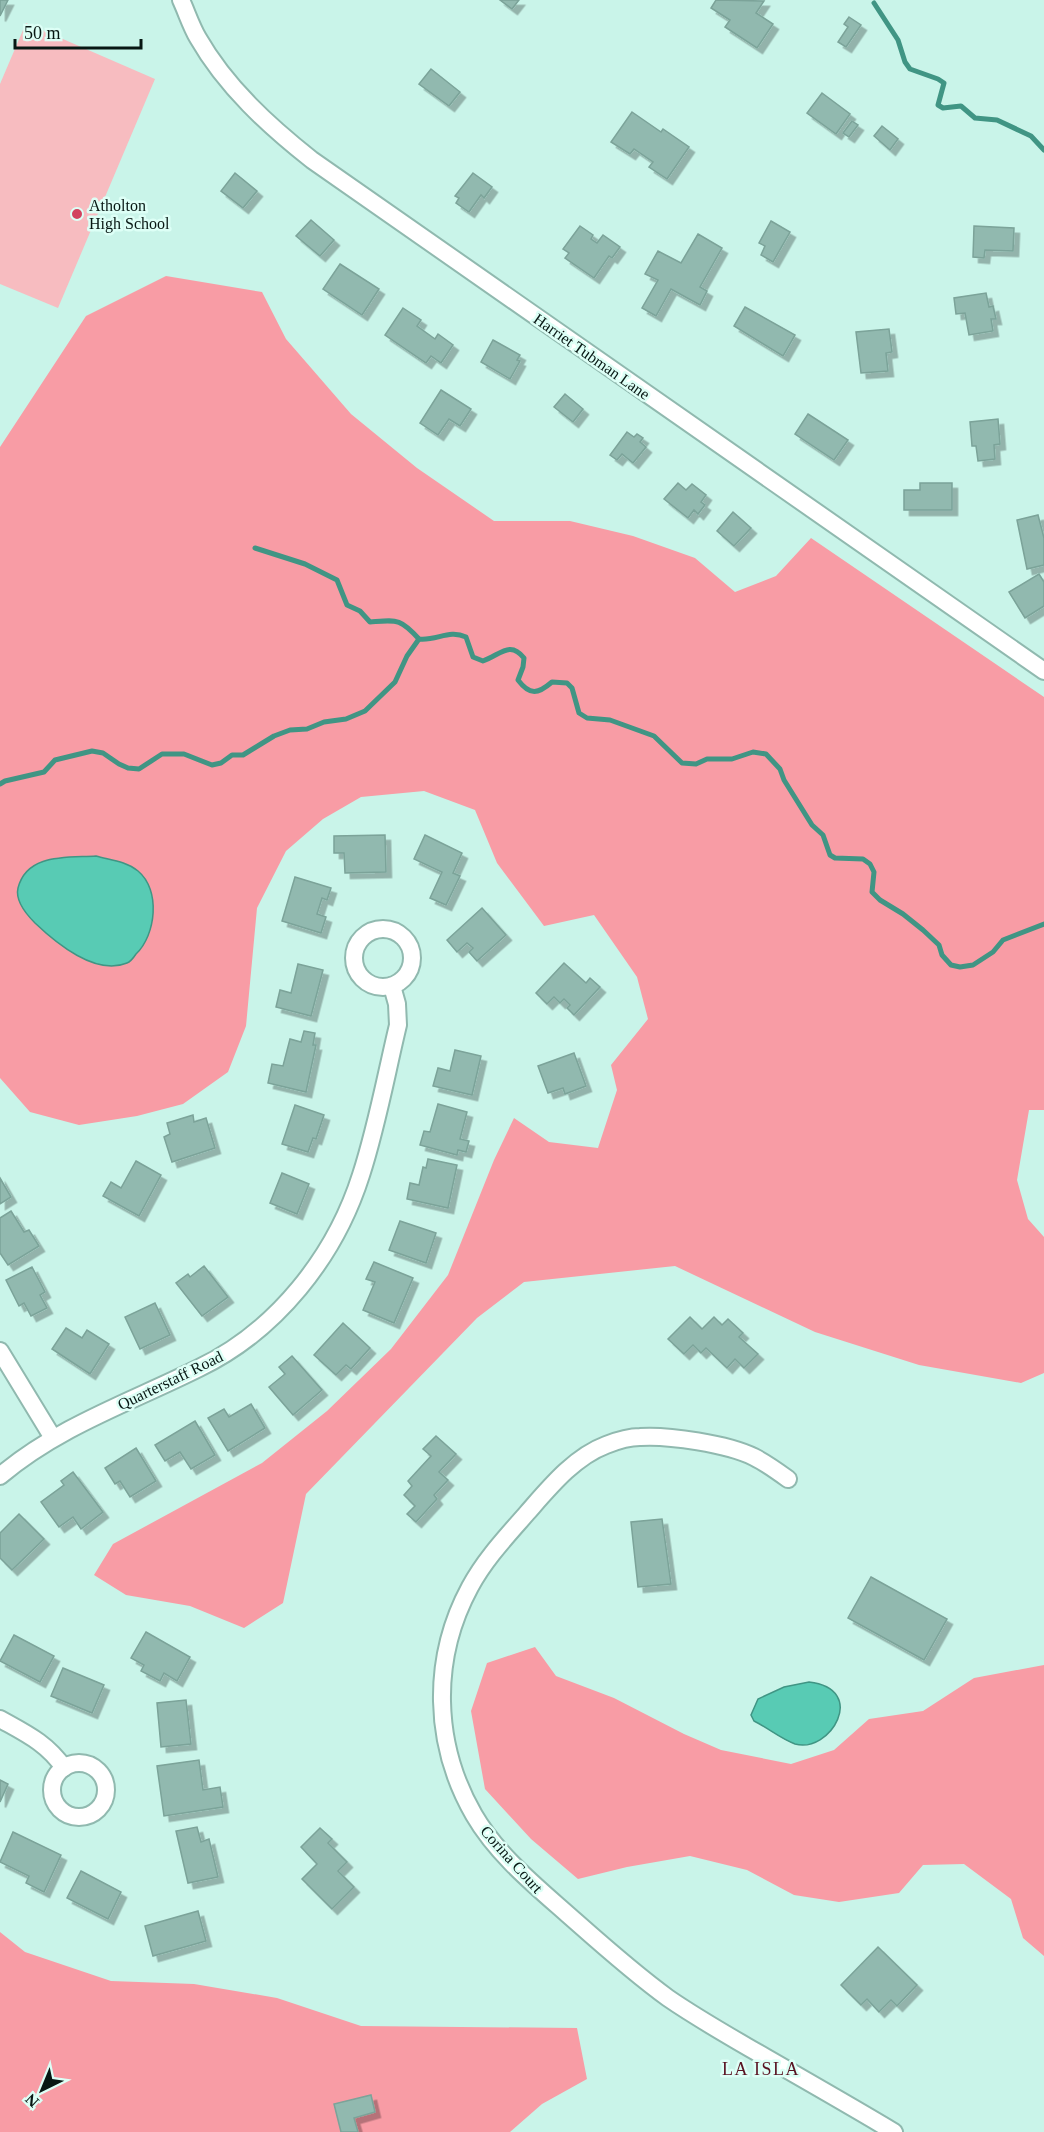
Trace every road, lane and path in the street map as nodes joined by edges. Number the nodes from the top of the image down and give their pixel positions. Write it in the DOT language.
graph roads {
  1 [pos="181,0"];
  2 [pos="1044,670"];
  3 [pos="392,986"];
  4 [pos="0,1351"];
  5 [pos="53,1438"];
  6 [pos="0,1476"];
  7 [pos="788,1479"];
  8 [pos="0,1719"];
  9 [pos="64,1768"];
  10 [pos="894,2132"];
  1 -- 2 [label="street, Harriet Tubman Lane"];
  3 -- 5 [label="street, Quarterstaff Road"];
  4 -- 5 [label="street"];
  5 -- 6 [label="street, Quarterstaff Road"];
  7 -- 10 [label="street, Corina Court"];
  8 -- 9 [label="street"];
}
